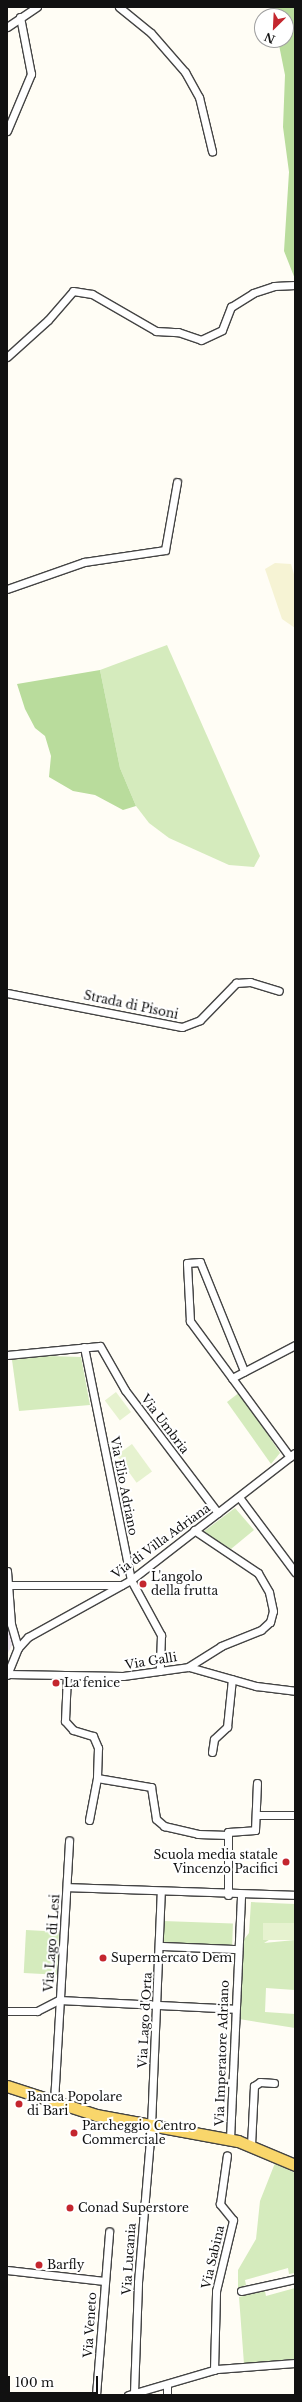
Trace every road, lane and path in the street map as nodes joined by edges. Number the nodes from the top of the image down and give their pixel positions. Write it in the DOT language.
graph roads {
  1 [pos="37,7"];
  2 [pos="119,7"];
  3 [pos="20,17"];
  4 [pos="7,27"];
  5 [pos="7,131"];
  6 [pos="212,151"];
  7 [pos="295,286"];
  8 [pos="7,357"];
  9 [pos="177,482"];
  10 [pos="7,589"];
  11 [pos="279,991"];
  12 [pos="7,993"];
  13 [pos="295,1345"];
  14 [pos="84,1347"];
  15 [pos="7,1355"];
  16 [pos="244,1371"];
  17 [pos="232,1378"];
  18 [pos="293,1455"];
  19 [pos="239,1496"];
  20 [pos="218,1513"];
  21 [pos="194,1530"];
  22 [pos="7,1571"];
  23 [pos="295,1572"];
  24 [pos="7,1580"];
  25 [pos="131,1580"];
  26 [pos="7,1585"];
  27 [pos="121,1585"];
  28 [pos="18,1648"];
  29 [pos="188,1667"];
  30 [pos="160,1671"];
  31 [pos="7,1674"];
  32 [pos="67,1675"];
  33 [pos="232,1679"];
  34 [pos="295,1691"];
  35 [pos="212,1752"];
  36 [pos="97,1778"];
  37 [pos="257,1782"];
  38 [pos="256,1815"];
  39 [pos="295,1815"];
  40 [pos="89,1820"];
  41 [pos="228,1834"];
  42 [pos="69,1840"];
  43 [pos="67,1887"];
  44 [pos="161,1891"];
  45 [pos="228,1895"];
  46 [pos="295,1895"];
  47 [pos="241,1896"];
  48 [pos="160,1946"];
  49 [pos="236,1949"];
  50 [pos="59,2000"];
  51 [pos="157,2005"];
  52 [pos="234,2009"];
  53 [pos="7,2011"];
  54 [pos="274,2083"];
  55 [pos="7,2086"];
  56 [pos="54,2102"];
  57 [pos="151,2126"];
  58 [pos="230,2139"];
  59 [pos="251,2145"];
  60 [pos="227,2155"];
  61 [pos="295,2165"];
  62 [pos="109,2232"];
  63 [pos="7,2270"];
  64 [pos="295,2279"];
  65 [pos="104,2281"];
  66 [pos="241,2291"];
  67 [pos="295,2363"];
  68 [pos="214,2370"];
  69 [pos="167,2385"];
  70 [pos="131,2394"];
  71 [pos="96,2395"];
  72 [pos="167,2395"];
  1 -- 3 [label="street"];
  2 -- 6 [label="street"];
  3 -- 4 [label="street"];
  3 -- 5 [label="street"];
  7 -- 8 [label="street"];
  9 -- 10 [label="street"];
  11 -- 12 [label="street, Strada di Pisoni"];
  13 -- 16 [label="street"];
  14 -- 15 [label="street"];
  14 -- 20 [label="street, Via Umbria"];
  14 -- 25 [label="street, Via Elio Adriano"];
  16 -- 17 [label="street"];
  16 -- 17 [label="street"];
  17 -- 18 [label="street"];
  18 -- 19 [label="street, Via di Villa Adriana"];
  19 -- 20 [label="street, Via di Villa Adriana"];
  19 -- 23 [label="street"];
  20 -- 21 [label="street, Via di Villa Adriana"];
  21 -- 25 [label="street, Via di Villa Adriana"];
  21 -- 29 [label="street"];
  22 -- 24 [label="street"];
  24 -- 26 [label="street"];
  25 -- 27 [label="street, Via di Villa Adriana"];
  25 -- 30 [label="street, Via Elio Adriano"];
  26 -- 27 [label="street"];
  26 -- 28 [label="street"];
  27 -- 28 [label="street, Via di Villa Adriana"];
  28 -- 31 [label="street, Via di Villa Adriana"];
  29 -- 30 [label="street, Via Galli"];
  29 -- 33 [label="street, Via Galli"];
  30 -- 32 [label="street, Via Galli"];
  31 -- 32 [label="street, Via Galli"];
  32 -- 36 [label="street"];
  33 -- 34 [label="street, Via Galli"];
  33 -- 35 [label="street"];
  36 -- 40 [label="street"];
  36 -- 41 [label="street"];
  37 -- 38 [label="street"];
  38 -- 39 [label="street"];
  38 -- 41 [label="street"];
  41 -- 45 [label="street"];
  42 -- 43 [label="street, Via Lago di Lesi"];
  43 -- 44 [label="street"];
  43 -- 50 [label="street, Via Lago di Lesi"];
  44 -- 45 [label="street"];
  44 -- 48 [label="street, Via Lago d'Orta"];
  45 -- 47 [label="street"];
  46 -- 47 [label="street"];
  47 -- 49 [label="street, Via Imperatore Adriano"];
  48 -- 49 [label="street"];
  48 -- 51 [label="street, Via Lago d'Orta"];
  49 -- 52 [label="street, Via Imperatore Adriano"];
  50 -- 51 [label="street, Via Lago di Lesi"];
  50 -- 53 [label="street, Via Lago di Lesi"];
  50 -- 56 [label="street, Via Lago di Lesi"];
  51 -- 52 [label="street, Via Lago di Lesi"];
  51 -- 57 [label="street, Via Lago d'Orta"];
  52 -- 58 [label="street, Via Imperatore Adriano"];
  54 -- 59 [label="street"];
  55 -- 56 [label="main road"];
  56 -- 57 [label="main road"];
  57 -- 58 [label="main road"];
  57 -- 70 [label="street, Via Lucania"];
  58 -- 59 [label="main road"];
  59 -- 61 [label="main road"];
  60 -- 68 [label="street, Via Sabina"];
  62 -- 65 [label="street, Via Veneto"];
  63 -- 65 [label="street"];
  64 -- 66 [label="street"];
  65 -- 71 [label="street, Via Veneto"];
  67 -- 68 [label="street"];
  68 -- 69 [label="street"];
  69 -- 70 [label="street"];
  69 -- 72 [label="street"];
}
